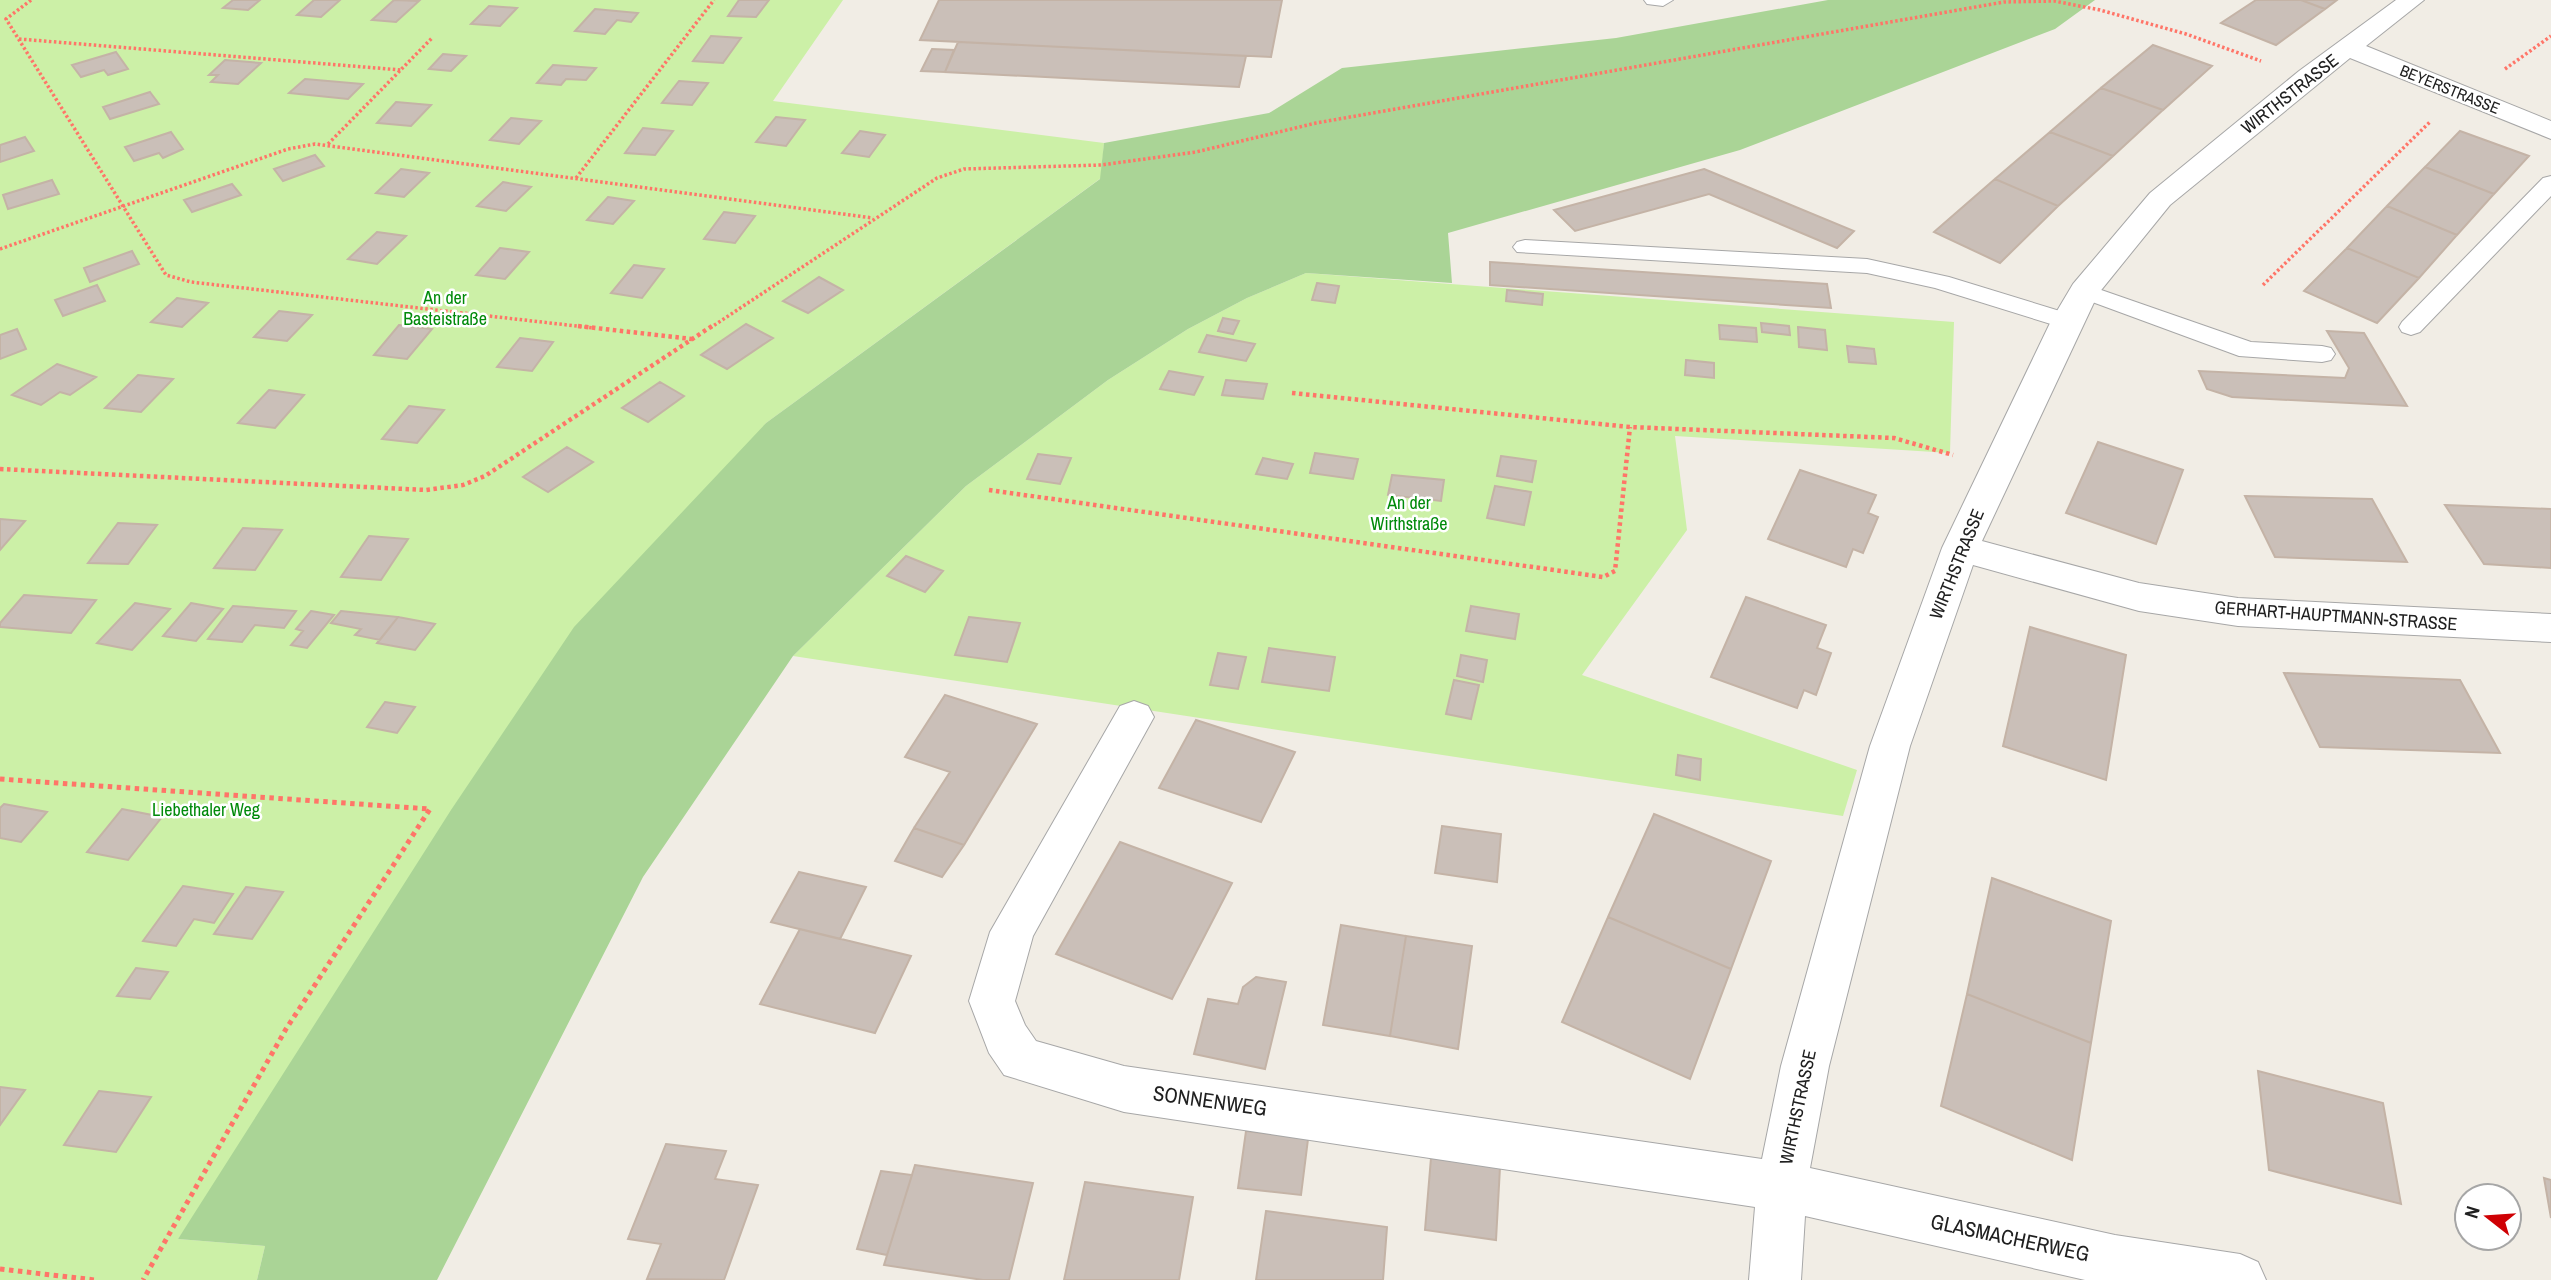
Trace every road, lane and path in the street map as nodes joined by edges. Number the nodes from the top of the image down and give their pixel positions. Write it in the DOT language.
graph roads {
  1 [pos="31,0"];
  2 [pos="714,0"];
  3 [pos="1654,0"];
  4 [pos="1662,0"];
  5 [pos="2412,0"];
  6 [pos="2551,36"];
  7 [pos="433,37"];
  8 [pos="18,39"];
  9 [pos="2348,48"];
  10 [pos="401,70"];
  11 [pos="2308,78"];
  12 [pos="2467,95"];
  13 [pos="2432,120"];
  14 [pos="2551,131"];
  15 [pos="328,145"];
  16 [pos="576,177"];
  17 [pos="2551,183"];
  18 [pos="122,207"];
  19 [pos="874,218"];
  20 [pos="1525,247"];
  21 [pos="0,249"];
  22 [pos="2263,285"];
  23 [pos="2076,306"];
  24 [pos="2411,327"];
  25 [pos="692,339"];
  26 [pos="2322,354"];
  27 [pos="1292,393"];
  28 [pos="1630,427"];
  29 [pos="1997,468"];
  30 [pos="0,469"];
  31 [pos="989,490"];
  32 [pos="1960,548"];
  33 [pos="2551,628"];
  34 [pos="1134,717"];
  35 [pos="0,779"];
  36 [pos="1782,1186"];
  37 [pos="0,1269"];
  38 [pos="95,1280"];
  39 [pos="143,1280"];
  40 [pos="1775,1280"];
  41 [pos="2240,1280"];
  1 -- 8 [label="path"];
  2 -- 16 [label="path"];
  3 -- 4 [label="lane"];
  5 -- 9 [label="street, WIRTHSTRASSE"];
  6 -- 12 [label="path"];
  7 -- 10 [label="path"];
  8 -- 10 [label="path"];
  8 -- 18 [label="path"];
  9 -- 11 [label="street, WIRTHSTRASSE"];
  9 -- 12 [label="street, BEYERSTRASSE"];
  10 -- 15 [label="path"];
  11 -- 19 [label="path"];
  11 -- 23 [label="street, WIRTHSTRASSE"];
  12 -- 14 [label="street, BEYERSTRASSE"];
  13 -- 22 [label="path"];
  15 -- 16 [label="path"];
  15 -- 18 [label="path"];
  16 -- 19 [label="path"];
  17 -- 24 [label="lane"];
  18 -- 21 [label="path"];
  18 -- 25 [label="path"];
  19 -- 25 [label="path"];
  20 -- 23 [label="lane"];
  23 -- 26 [label="lane"];
  23 -- 29 [label="street, WIRTHSTRASSE"];
  25 -- 30 [label="path"];
  27 -- 28 [label="path"];
  28 -- 29 [label="path"];
  28 -- 31 [label="path"];
  29 -- 32 [label="street, WIRTHSTRASSE"];
  32 -- 33 [label="street, GERHART-HAUPTMANN-STRASSE"];
  32 -- 36 [label="street, WIRTHSTRASSE"];
  34 -- 36 [label="street, SONNENWEG"];
  35 -- 39 [label="path"];
  36 -- 40 [label="street, WIRTHSTRASSE"];
  36 -- 41 [label="street, GLASMACHERWEG"];
  37 -- 38 [label="path"];
}
